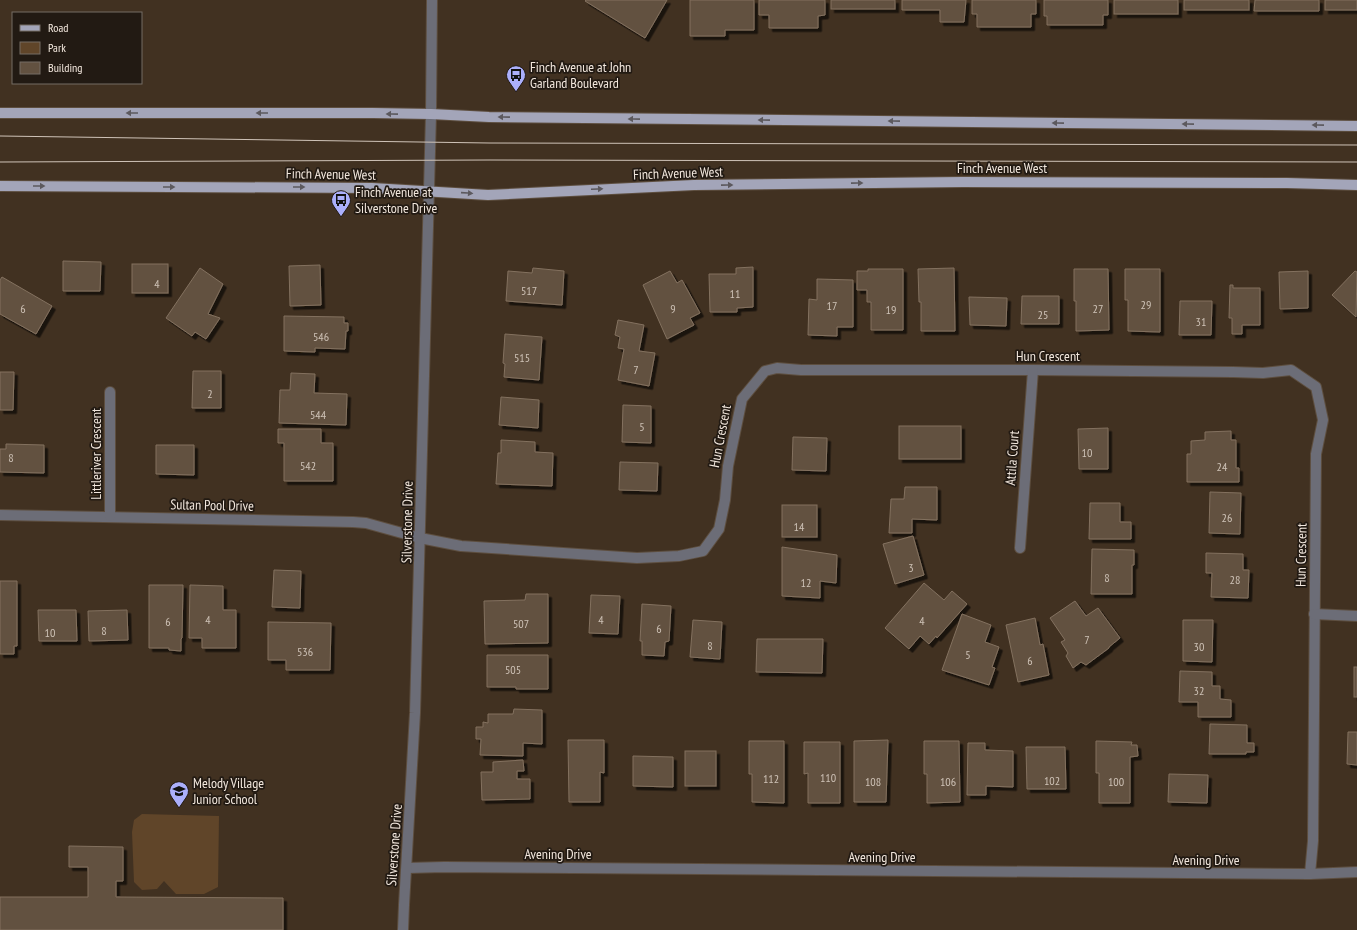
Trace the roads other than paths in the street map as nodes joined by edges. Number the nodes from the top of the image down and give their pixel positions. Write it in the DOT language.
graph roads {
  1 [pos="432,0"];
  2 [pos="0,112"];
  3 [pos="431,114"];
  4 [pos="1357,126"];
  5 [pos="1357,185"];
  6 [pos="0,186"];
  7 [pos="428,191"];
  8 [pos="1033,370"];
  9 [pos="110,392"];
  10 [pos="0,515"];
  11 [pos="110,516"];
  12 [pos="420,538"];
  13 [pos="1020,548"];
  14 [pos="1314,614"];
  15 [pos="1357,616"];
  16 [pos="407,868"];
  17 [pos="1357,872"];
  18 [pos="1310,874"];
  19 [pos="403,930"];
  1 -- 3 [label="street, Silverstone Drive"];
  3 -- 2 [label="main road, one-way"];
  4 -- 3 [label="main road, one-way"];
  3 -- 7 [label="street, Silverstone Drive"];
  7 -- 5 [label="main road, Finch Avenue West, one-way"];
  6 -- 7 [label="main road, Finch Avenue West, one-way"];
  7 -- 12 [label="street, Silverstone Drive"];
  8 -- 12 [label="street, Hun Crescent"];
  8 -- 13 [label="street, Attila Court"];
  8 -- 14 [label="street, Hun Crescent"];
  9 -- 11 [label="street, Littleriver Crescent"];
  10 -- 11 [label="street, Sultan Pool Drive"];
  11 -- 12 [label="street, Sultan Pool Drive"];
  12 -- 16 [label="street, Silverstone Drive"];
  14 -- 15 [label="street"];
  14 -- 18 [label="street, Hun Crescent"];
  16 -- 18 [label="street, Avening Drive"];
  16 -- 19 [label="street, Silverstone Drive"];
  17 -- 18 [label="street, Avening Drive"];
}
